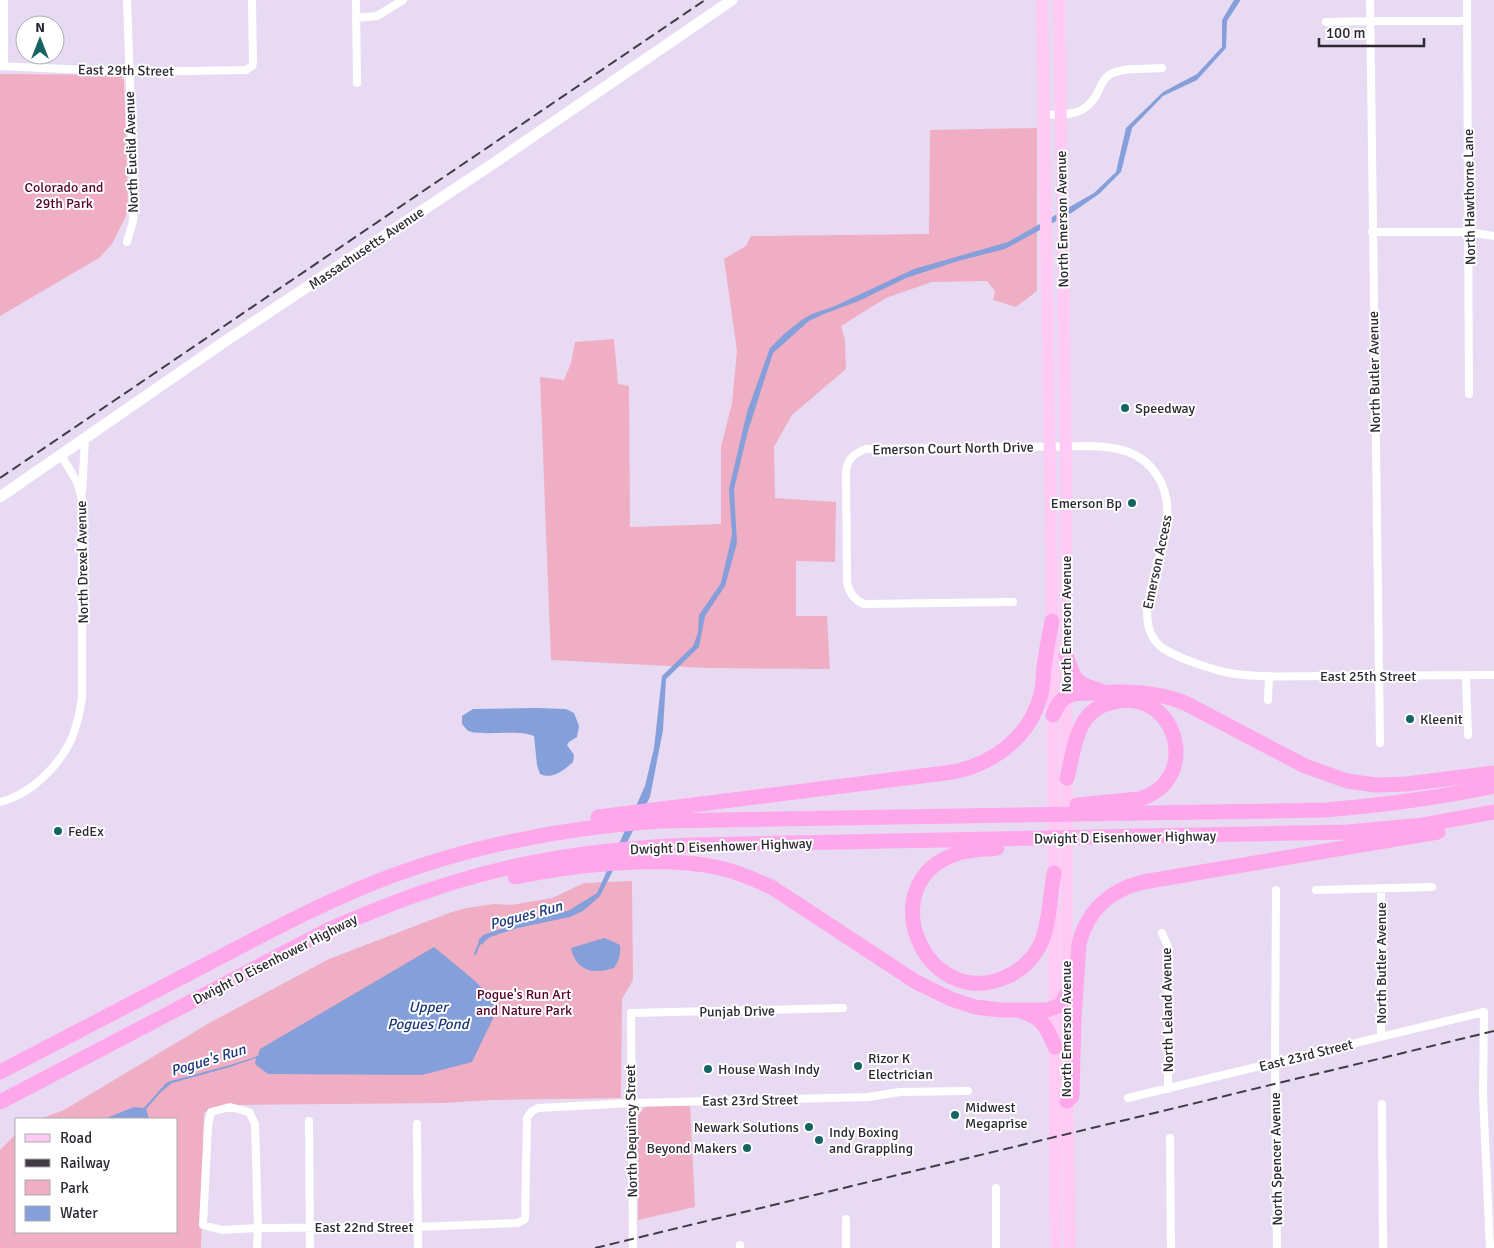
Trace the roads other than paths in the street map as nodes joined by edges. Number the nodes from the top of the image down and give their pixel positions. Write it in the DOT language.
graph roads {
  1 [pos="4,0"];
  2 [pos="128,0"];
  3 [pos="252,0"];
  4 [pos="356,0"];
  5 [pos="403,0"];
  6 [pos="732,0"];
  7 [pos="1042,0"];
  8 [pos="1059,0"];
  9 [pos="1370,0"];
  10 [pos="1466,0"];
  11 [pos="356,18"];
  12 [pos="1370,21"];
  13 [pos="1467,21"];
  14 [pos="1326,22"];
  15 [pos="2,66"];
  16 [pos="1162,68"];
  17 [pos="129,72"];
  18 [pos="357,82"];
  19 [pos="1061,114"];
  20 [pos="1044,115"];
  21 [pos="1372,232"];
  22 [pos="1469,232"];
  23 [pos="1494,236"];
  24 [pos="127,242"];
  25 [pos="1469,394"];
  26 [pos="85,438"];
  27 [pos="1057,447"];
  28 [pos="61,455"];
  29 [pos="0,497"];
  30 [pos="82,499"];
  31 [pos="1013,602"];
  32 [pos="1052,621"];
  33 [pos="1154,640"];
  34 [pos="1066,655"];
  35 [pos="1494,674"];
  36 [pos="1466,675"];
  37 [pos="1269,676"];
  38 [pos="1378,676"];
  39 [pos="1105,692"];
  40 [pos="1066,697"];
  41 [pos="1268,700"];
  42 [pos="1053,715"];
  43 [pos="1468,735"];
  44 [pos="1380,743"];
  45 [pos="1494,773"];
  46 [pos="1066,785"];
  47 [pos="1494,786"];
  48 [pos="0,802"];
  49 [pos="1494,814"];
  50 [pos="958,816"];
  51 [pos="613,820"];
  52 [pos="1097,837"];
  53 [pos="1054,866"];
  54 [pos="1381,888"];
  55 [pos="1432,888"];
  56 [pos="1276,890"];
  57 [pos="1316,890"];
  58 [pos="389,904"];
  59 [pos="1162,933"];
  60 [pos="1066,995"];
  61 [pos="843,1008"];
  62 [pos="1055,1008"];
  63 [pos="1020,1010"];
  64 [pos="631,1013"];
  65 [pos="1381,1037"];
  66 [pos="1055,1047"];
  67 [pos="1275,1063"];
  68 [pos="0,1072"];
  69 [pos="1168,1089"];
  70 [pos="968,1091"];
  71 [pos="1128,1098"];
  72 [pos="0,1102"];
  73 [pos="632,1103"];
  74 [pos="1382,1104"];
  75 [pos="1063,1107"];
  76 [pos="309,1121"];
  77 [pos="417,1124"];
  78 [pos="1170,1138"];
  79 [pos="1061,1158"];
  80 [pos="996,1188"];
  81 [pos="525,1219"];
  82 [pos="846,1219"];
  83 [pos="418,1227"];
  84 [pos="258,1228"];
  85 [pos="310,1228"];
  86 [pos="257,1248"];
  87 [pos="310,1248"];
  88 [pos="418,1248"];
  89 [pos="633,1248"];
  90 [pos="846,1248"];
  91 [pos="996,1248"];
  92 [pos="1056,1248"];
  93 [pos="1070,1248"];
  94 [pos="1171,1248"];
  95 [pos="1277,1248"];
  96 [pos="1383,1248"];
  97 [pos="1490,1248"];
  1 -- 15 [label="street"];
  2 -- 17 [label="street, North Euclid Avenue"];
  3 -- 17 [label="street, East 29th Street"];
  4 -- 11 [label="street"];
  5 -- 11 [label="street"];
  6 -- 26 [label="main road, Massachusetts Avenue"];
  7 -- 20 [label="main road, North Emerson Avenue"];
  8 -- 19 [label="main road, North Emerson Avenue"];
  9 -- 12 [label="street, North Butler Avenue"];
  10 -- 13 [label="street, North Hawthorne Lane"];
  11 -- 18 [label="street"];
  12 -- 13 [label="street"];
  12 -- 14 [label="street"];
  12 -- 21 [label="street, North Butler Avenue"];
  13 -- 22 [label="street, North Hawthorne Lane"];
  15 -- 17 [label="street, East 29th Street"];
  16 -- 19 [label="street"];
  17 -- 24 [label="street, North Euclid Avenue"];
  19 -- 20 [label="street"];
  19 -- 27 [label="main road, North Emerson Avenue"];
  20 -- 27 [label="main road, North Emerson Avenue"];
  21 -- 22 [label="street"];
  21 -- 38 [label="street, North Butler Avenue"];
  22 -- 23 [label="street"];
  22 -- 25 [label="street, North Hawthorne Lane"];
  26 -- 28 [label="main road, Massachusetts Avenue"];
  26 -- 30 [label="street"];
  27 -- 31 [label="street, Emerson Court North Drive"];
  27 -- 32 [label="main road, North Emerson Avenue"];
  27 -- 33 [label="street, Emerson Access"];
  27 -- 34 [label="main road, North Emerson Avenue"];
  28 -- 29 [label="main road, Massachusetts Avenue"];
  28 -- 30 [label="street, North Drexel Avenue"];
  30 -- 48 [label="street, North Drexel Avenue"];
  32 -- 42 [label="main road, North Emerson Avenue"];
  32 -- 51 [label="highway"];
  33 -- 37 [label="street, East 25th Street"];
  34 -- 39 [label="highway"];
  34 -- 40 [label="main road, North Emerson Avenue"];
  35 -- 36 [label="street, East 25th Street"];
  36 -- 38 [label="street, East 25th Street"];
  36 -- 43 [label="street"];
  37 -- 38 [label="street, East 25th Street"];
  37 -- 41 [label="street"];
  38 -- 44 [label="street, North Butler Avenue"];
  39 -- 40 [label="highway"];
  39 -- 45 [label="highway"];
  40 -- 42 [label="highway"];
  40 -- 46 [label="main road, North Emerson Avenue"];
  42 -- 53 [label="main road, North Emerson Avenue"];
  46 -- 50 [label="highway"];
  46 -- 60 [label="main road, North Emerson Avenue"];
  47 -- 50 [label="highway, Dwight D Eisenhower Highway"];
  49 -- 52 [label="highway, Dwight D Eisenhower Highway"];
  49 -- 75 [label="highway"];
  50 -- 51 [label="highway, Dwight D Eisenhower Highway"];
  51 -- 68 [label="highway, Dwight D Eisenhower Highway"];
  52 -- 53 [label="highway"];
  52 -- 58 [label="highway, Dwight D Eisenhower Highway"];
  53 -- 62 [label="main road, North Emerson Avenue"];
  54 -- 55 [label="street"];
  54 -- 57 [label="street"];
  54 -- 65 [label="street, North Butler Avenue"];
  56 -- 67 [label="street, North Spencer Avenue"];
  58 -- 63 [label="highway"];
  58 -- 72 [label="highway, Dwight D Eisenhower Highway"];
  59 -- 69 [label="street, North Leland Avenue"];
  60 -- 62 [label="highway"];
  60 -- 75 [label="main road, North Emerson Avenue"];
  61 -- 64 [label="street, Punjab Drive"];
  62 -- 63 [label="highway"];
  62 -- 66 [label="main road, North Emerson Avenue"];
  63 -- 66 [label="highway"];
  64 -- 73 [label="street, North Dequincy Street"];
  65 -- 67 [label="street, East 23rd Street"];
  65 -- 97 [label="street, East 23rd Street"];
  66 -- 75 [label="main road, North Emerson Avenue"];
  67 -- 69 [label="street, East 23rd Street"];
  67 -- 95 [label="street, North Spencer Avenue"];
  69 -- 71 [label="street, East 23rd Street"];
  70 -- 73 [label="street, East 23rd Street"];
  73 -- 81 [label="street, East 23rd Street"];
  73 -- 89 [label="street, North Dequincy Street"];
  74 -- 96 [label="street"];
  75 -- 79 [label="main road, North Emerson Avenue"];
  76 -- 85 [label="street"];
  77 -- 83 [label="street"];
  78 -- 94 [label="street"];
  79 -- 92 [label="main road, North Emerson Avenue"];
  79 -- 93 [label="main road, North Emerson Avenue"];
  80 -- 91 [label="street"];
  81 -- 83 [label="street, East 22nd Street"];
  82 -- 90 [label="street"];
  83 -- 85 [label="street, East 22nd Street"];
  83 -- 88 [label="street"];
  84 -- 84 [label="street, East 22nd Street"];
  84 -- 85 [label="street, East 22nd Street"];
  84 -- 86 [label="street"];
  85 -- 87 [label="street"];
}
